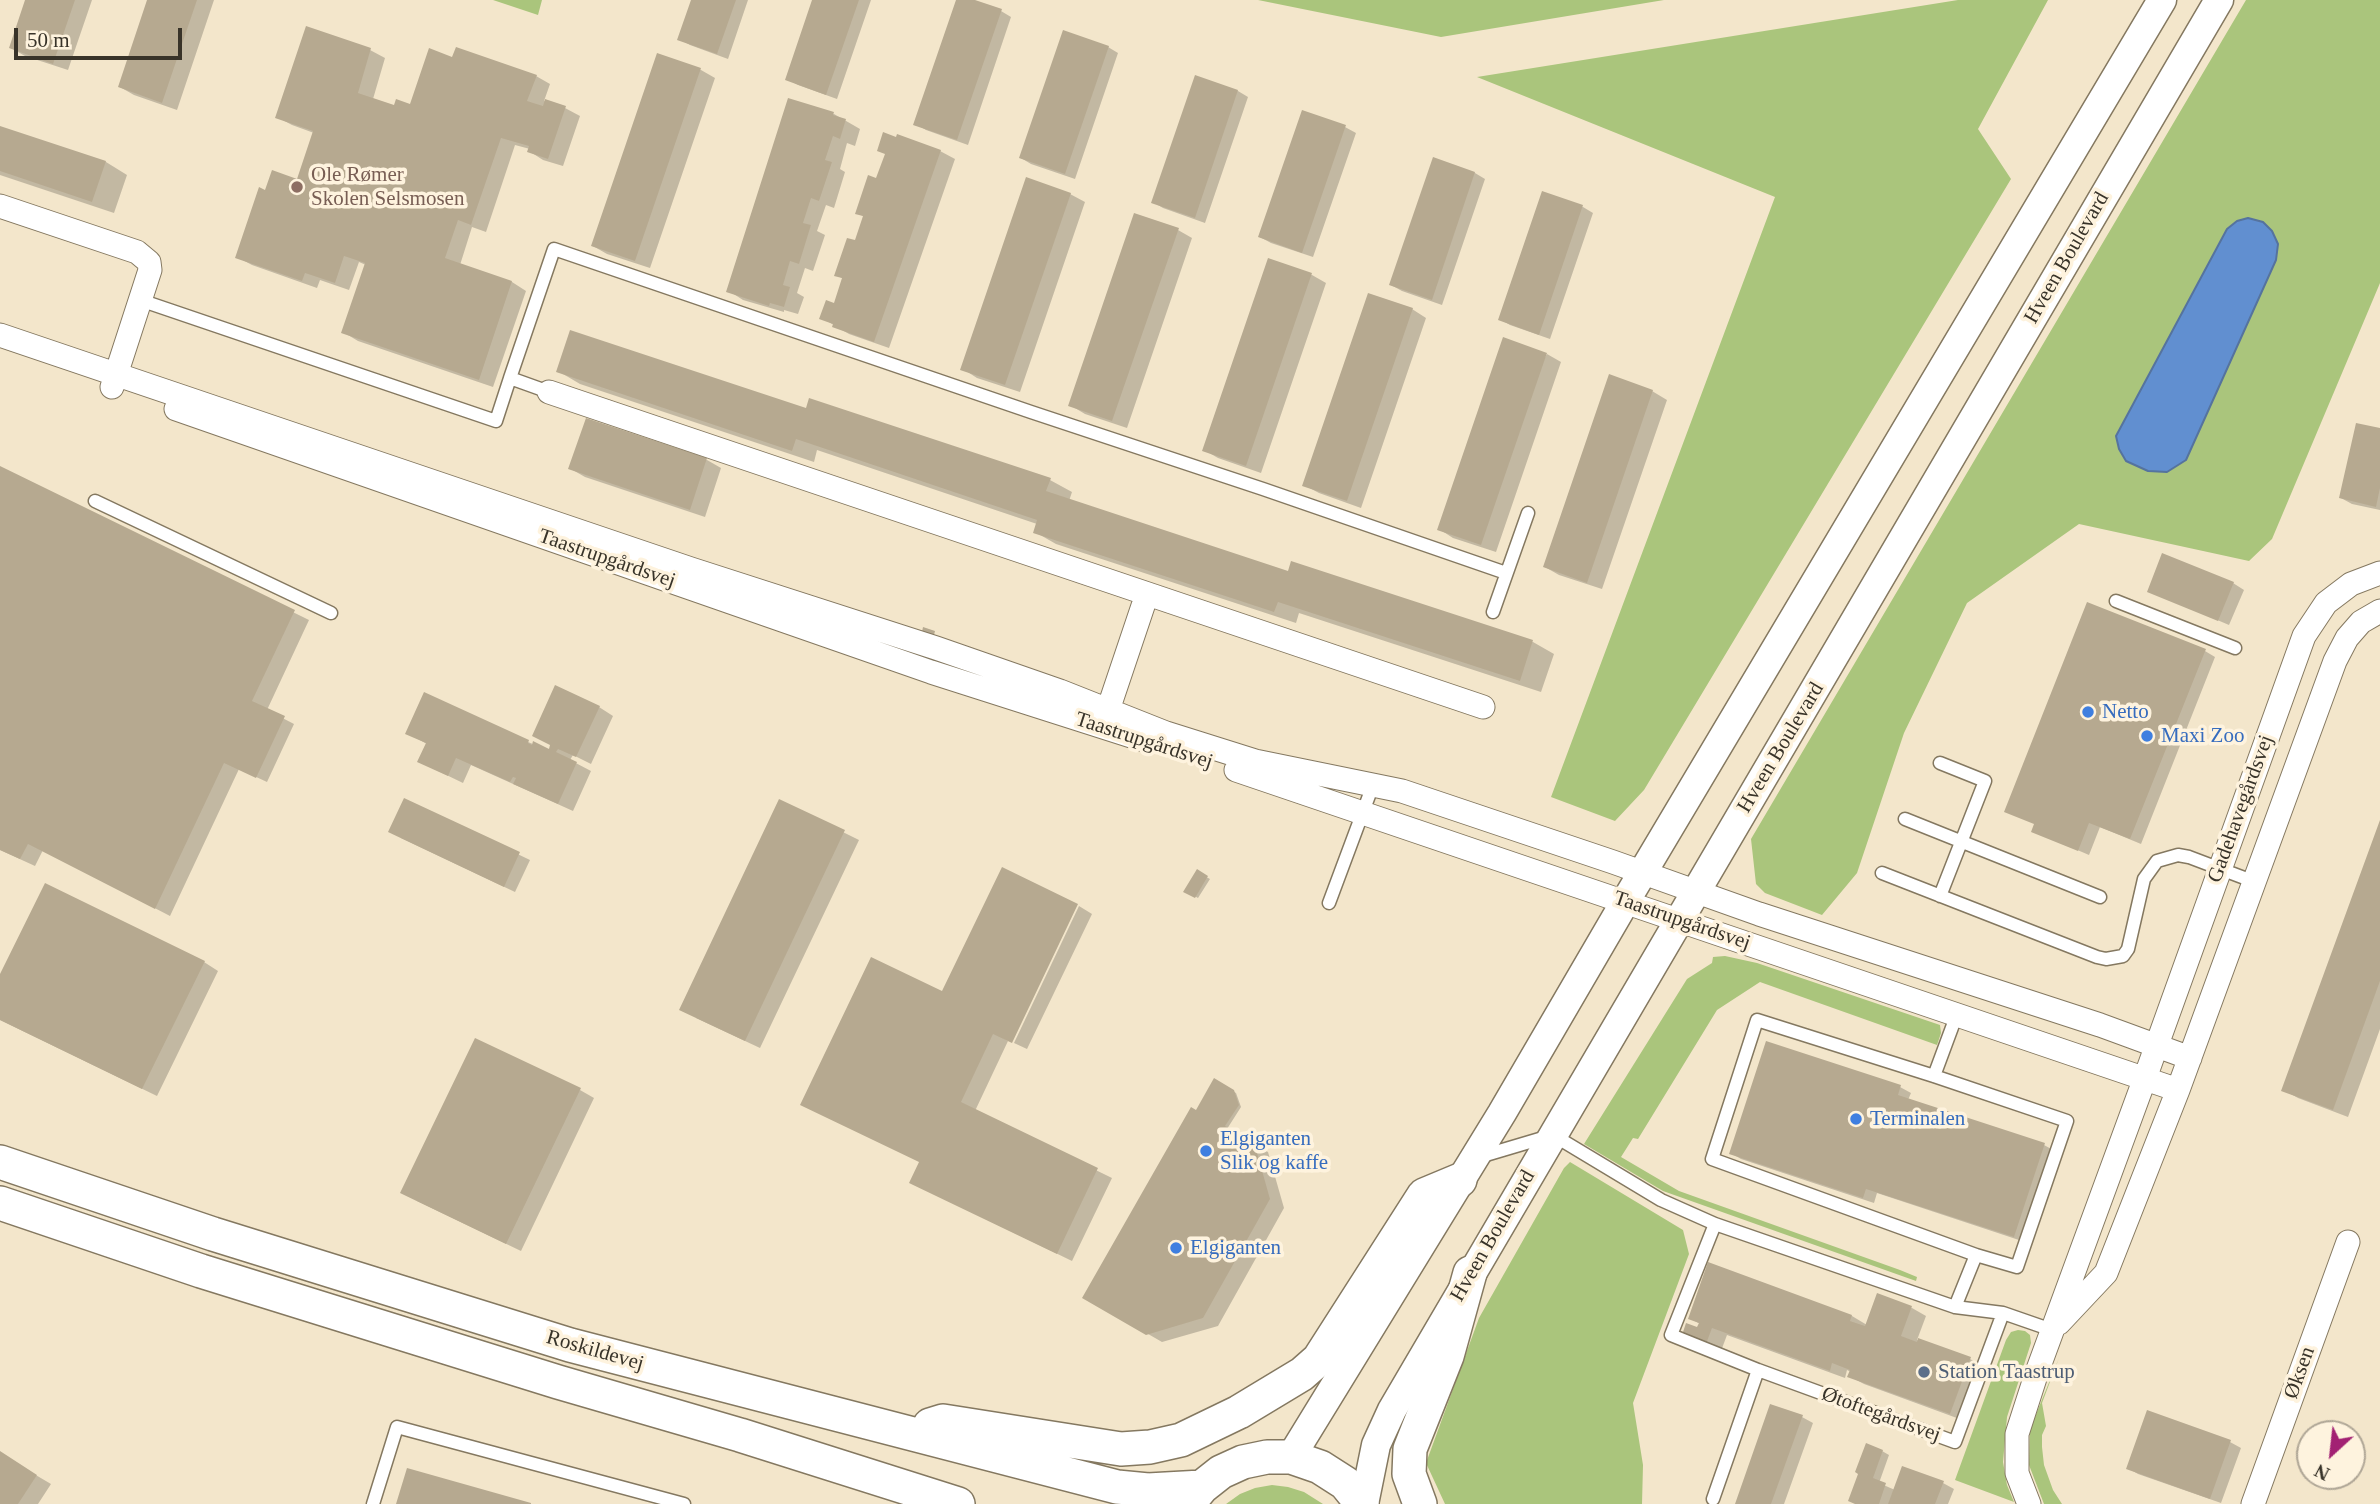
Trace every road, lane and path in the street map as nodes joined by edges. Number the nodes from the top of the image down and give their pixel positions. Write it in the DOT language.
graph roads {
  1 [pos="2162,0"];
  2 [pos="2219,0"];
  3 [pos="0,206"];
  4 [pos="141,300"];
  5 [pos="0,335"];
  6 [pos="0,350"];
  7 [pos="510,378"];
  8 [pos="114,381"];
  9 [pos="549,392"];
  10 [pos="95,500"];
  11 [pos="1528,513"];
  12 [pos="1506,573"];
  13 [pos="2380,573"];
  14 [pos="1147,594"];
  15 [pos="2116,601"];
  16 [pos="2380,611"];
  17 [pos="331,612"];
  18 [pos="1493,612"];
  19 [pos="2235,648"];
  20 [pos="1483,707"];
  21 [pos="1108,710"];
  22 [pos="1940,763"];
  23 [pos="1373,785"];
  24 [pos="1362,813"];
  25 [pos="1905,819"];
  26 [pos="1961,842"];
  27 [pos="2219,868"];
  28 [pos="1642,872"];
  29 [pos="1882,873"];
  30 [pos="2255,882"];
  31 [pos="1695,891"];
  32 [pos="1940,896"];
  33 [pos="2100,897"];
  34 [pos="1625,902"];
  35 [pos="1329,903"];
  36 [pos="1679,921"];
  37 [pos="1957,1014"];
  38 [pos="2156,1046"];
  39 [pos="2189,1058"];
  40 [pos="1934,1076"];
  41 [pos="2145,1078"];
  42 [pos="2178,1090"];
  43 [pos="1552,1135"];
  44 [pos="0,1162"];
  45 [pos="1468,1169"];
  46 [pos="0,1203"];
  47 [pos="1715,1224"];
  48 [pos="2348,1242"];
  49 [pos="1976,1255"];
  50 [pos="1470,1273"];
  51 [pos="1955,1307"];
  52 [pos="2003,1313"];
  53 [pos="2052,1330"];
  54 [pos="1758,1370"];
  55 [pos="900,1431"];
  56 [pos="740,1435"];
  57 [pos="1291,1457"];
  58 [pos="1195,1495"];
  59 [pos="1713,1499"];
  60 [pos="373,1504"];
  61 [pos="684,1504"];
  62 [pos="905,1504"];
  63 [pos="958,1504"];
  64 [pos="1363,1504"];
  65 [pos="1420,1504"];
  66 [pos="2029,1504"];
  67 [pos="2253,1504"];
  1 -- 28 [label="street"];
  2 -- 31 [label="street, Hveen Boulevard"];
  3 -- 4 [label="street"];
  4 -- 7 [label="lane"];
  4 -- 8 [label="street"];
  5 -- 8 [label="street, Taastrupgårdsvej"];
  6 -- 8 [label="street, Taastrupgårdsvej"];
  7 -- 9 [label="lane"];
  7 -- 12 [label="lane"];
  8 -- 21 [label="street, Taastrupgårdsvej"];
  8 -- 24 [label="street, Taastrupgårdsvej"];
  9 -- 14 [label="street"];
  10 -- 17 [label="lane"];
  11 -- 12 [label="lane"];
  12 -- 18 [label="lane"];
  13 -- 27 [label="street, Gadehavegårdsvej"];
  14 -- 20 [label="street"];
  14 -- 21 [label="street, Taastrupgårdsvej"];
  15 -- 19 [label="lane"];
  16 -- 30 [label="street, Gadehavegårdsvej"];
  21 -- 23 [label="street, Taastrupgårdsvej"];
  22 -- 26 [label="lane"];
  23 -- 24 [label="lane"];
  23 -- 28 [label="street, Taastrupgårdsvej"];
  24 -- 34 [label="street, Taastrupgårdsvej"];
  24 -- 35 [label="lane"];
  25 -- 26 [label="lane"];
  26 -- 32 [label="lane"];
  26 -- 33 [label="lane"];
  27 -- 30 [label="lane"];
  27 -- 32 [label="lane"];
  27 -- 38 [label="street, Gadehavegårdsvej"];
  28 -- 31 [label="street, Taastrupgårdsvej"];
  28 -- 34 [label="street"];
  29 -- 32 [label="lane"];
  30 -- 39 [label="street, Gadehavegårdsvej"];
  31 -- 36 [label="street, Hveen Boulevard"];
  31 -- 38 [label="street, Taastrupgårdsvej"];
  34 -- 36 [label="street, Taastrupgårdsvej"];
  34 -- 45 [label="street"];
  36 -- 37 [label="street, Taastrupgårdsvej"];
  36 -- 43 [label="street, Hveen Boulevard"];
  37 -- 40 [label="lane"];
  37 -- 41 [label="street, Taastrupgårdsvej"];
  38 -- 39 [label="street, Taastrupgårdsvej"];
  38 -- 41 [label="street, Gadehavegårdsvej"];
  39 -- 42 [label="street, Gadehavegårdsvej"];
  40 -- 49 [label="lane"];
  40 -- 49 [label="lane"];
  41 -- 42 [label="street, Taastrupgårdsvej"];
  41 -- 53 [label="street"];
  42 -- 53 [label="street"];
  43 -- 45 [label="lane"];
  43 -- 47 [label="lane"];
  43 -- 50 [label="street, Hveen Boulevard"];
  44 -- 55 [label="main road, Roskildevej"];
  45 -- 55 [label="main road"];
  45 -- 57 [label="street"];
  46 -- 56 [label="main road, Roskildevej"];
  47 -- 51 [label="lane"];
  47 -- 54 [label="lane, Øtoftegårdsvej"];
  48 -- 67 [label="street, Øksen"];
  49 -- 51 [label="lane"];
  50 -- 64 [label="street, Hveen Boulevard"];
  50 -- 65 [label="main road"];
  51 -- 52 [label="lane"];
  52 -- 53 [label="lane"];
  52 -- 54 [label="lane, Øtoftegårdsvej"];
  53 -- 66 [label="street"];
  54 -- 59 [label="lane"];
  55 -- 58 [label="main road, Roskildevej"];
  56 -- 62 [label="main road"];
  56 -- 63 [label="main road, Roskildevej"];
  57 -- 58 [label="main road"];
  57 -- 64 [label="main road"];
  60 -- 61 [label="lane"];
}
